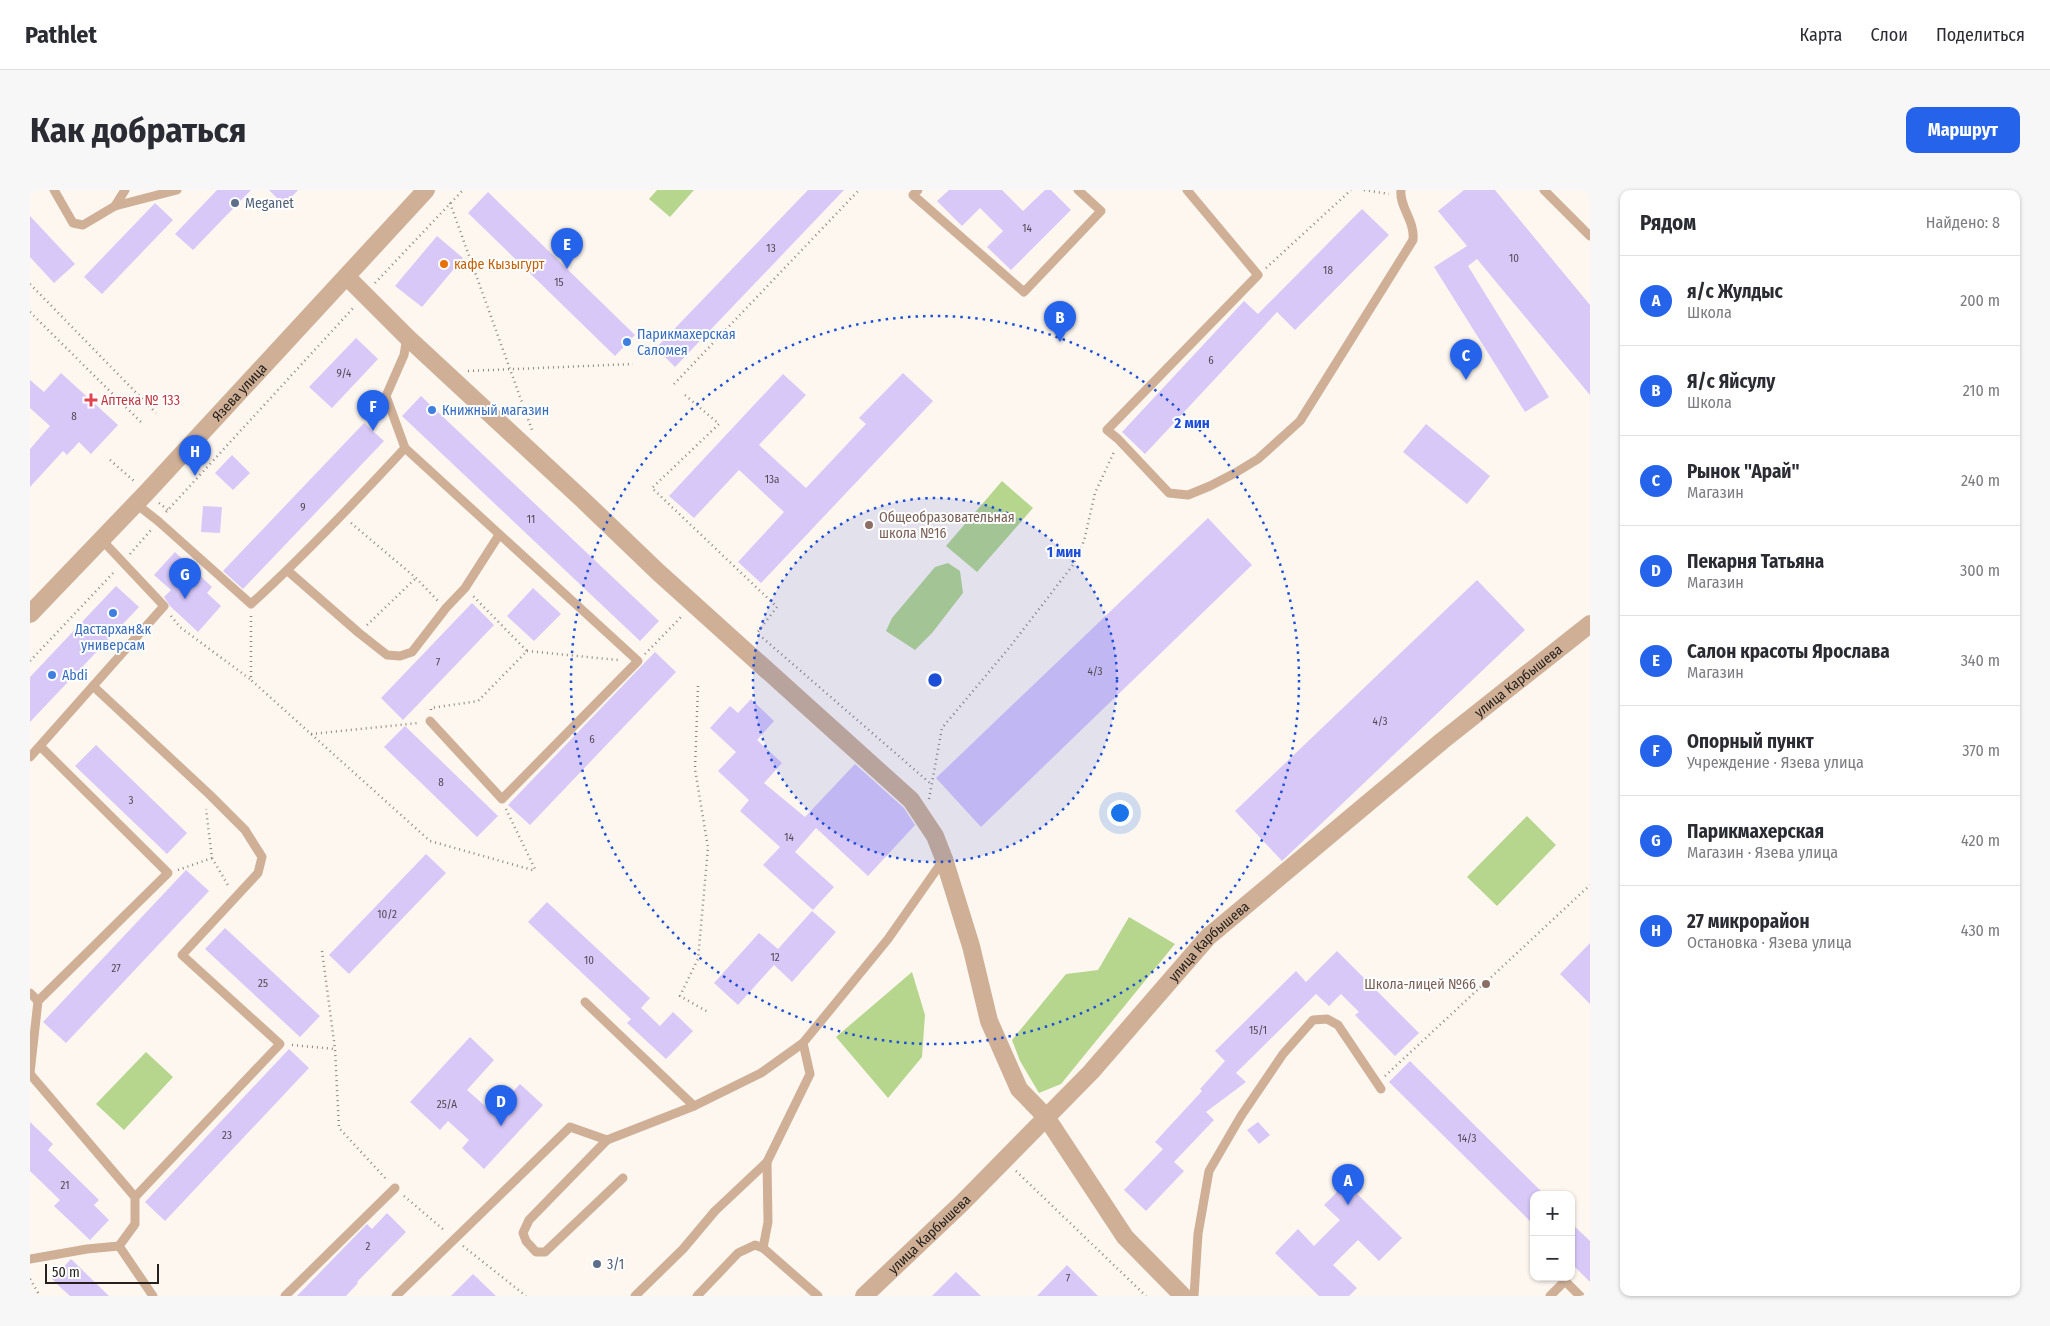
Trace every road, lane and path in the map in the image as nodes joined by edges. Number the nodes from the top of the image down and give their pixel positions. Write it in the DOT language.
graph roads {
  1 [pos="54,190"];
  2 [pos="125,190"];
  3 [pos="177,190"];
  4 [pos="426,190"];
  5 [pos="457,190"];
  6 [pos="860,190"];
  7 [pos="918,190"];
  8 [pos="1078,190"];
  9 [pos="1187,190"];
  10 [pos="1351,190"];
  11 [pos="1364,190"];
  12 [pos="1544,190"];
  13 [pos="462,191"];
  14 [pos="1401,193"];
  15 [pos="450,203"];
  16 [pos="115,206"];
  17 [pos="1590,236"];
  18 [pos="1258,275"];
  19 [pos="347,277"];
  20 [pos="30,284"];
  21 [pos="366,294"];
  22 [pos="30,312"];
  23 [pos="407,336"];
  24 [pos="633,364"];
  25 [pos="511,370"];
  26 [pos="446,372"];
  27 [pos="674,384"];
  28 [pos="684,395"];
  29 [pos="156,413"];
  30 [pos="143,424"];
  31 [pos="534,435"];
  32 [pos="1118,439"];
  33 [pos="405,448"];
  34 [pos="135,503"];
  35 [pos="343,516"];
  36 [pos="158,521"];
  37 [pos="499,535"];
  38 [pos="101,539"];
  39 [pos="123,562"];
  40 [pos="288,571"];
  41 [pos="416,578"];
  42 [pos="466,588"];
  43 [pos="251,604"];
  44 [pos="164,606"];
  45 [pos="446,608"];
  46 [pos="676,609"];
  47 [pos="30,614"];
  48 [pos="1590,624"];
  49 [pos="359,633"];
  50 [pos="527,652"];
  51 [pos="30,661"];
  52 [pos="638,661"];
  53 [pos="251,680"];
  54 [pos="93,686"];
  55 [pos="698,686"];
  56 [pos="430,722"];
  57 [pos="311,734"];
  58 [pos="41,746"];
  59 [pos="30,757"];
  60 [pos="931,784"];
  61 [pos="204,790"];
  62 [pos="502,799"];
  63 [pos="926,823"];
  64 [pos="212,858"];
  65 [pos="944,859"];
  66 [pos="168,873"];
  67 [pos="1590,885"];
  68 [pos="236,898"];
  69 [pos="322,951"];
  70 [pos="30,993"];
  71 [pos="38,1001"];
  72 [pos="586,1002"];
  73 [pos="708,1012"];
  74 [pos="803,1043"];
  75 [pos="280,1044"];
  76 [pos="335,1049"];
  77 [pos="30,1074"];
  78 [pos="1379,1086"];
  79 [pos="694,1106"];
  80 [pos="1046,1116"];
  81 [pos="607,1140"];
  82 [pos="1004,1160"];
  83 [pos="767,1162"];
  84 [pos="623,1178"];
  85 [pos="395,1188"];
  86 [pos="135,1197"];
  87 [pos="454,1239"];
  88 [pos="119,1246"];
  89 [pos="763,1248"];
  90 [pos="30,1259"];
  91 [pos="30,1279"];
  92 [pos="40,1296"];
  93 [pos="153,1296"];
  94 [pos="285,1296"];
  95 [pos="396,1296"];
  96 [pos="526,1296"];
  97 [pos="635,1296"];
  98 [pos="697,1296"];
  99 [pos="818,1296"];
  100 [pos="864,1296"];
  101 [pos="1146,1296"];
  102 [pos="1183,1296"];
  103 [pos="1194,1296"];
  104 [pos="1550,1296"];
  105 [pos="1580,1296"];
  1 -- 16 [label="lane"];
  2 -- 16 [label="lane"];
  3 -- 16 [label="lane"];
  4 -- 19 [label="street, Язева улица"];
  5 -- 13 [label="path"];
  6 -- 27 [label="path"];
  7 -- 8 [label="lane"];
  9 -- 18 [label="lane"];
  10 -- 18 [label="path"];
  11 -- 14 [label="path"];
  12 -- 17 [label="lane"];
  13 -- 15 [label="path"];
  14 -- 32 [label="lane"];
  15 -- 21 [label="path"];
  15 -- 25 [label="path"];
  18 -- 32 [label="lane"];
  19 -- 21 [label="street"];
  19 -- 34 [label="street, Язева улица"];
  20 -- 29 [label="path"];
  21 -- 23 [label="street"];
  21 -- 36 [label="path"];
  22 -- 30 [label="path"];
  23 -- 26 [label="street"];
  23 -- 33 [label="lane"];
  24 -- 25 [label="path"];
  25 -- 26 [label="path"];
  25 -- 31 [label="path"];
  26 -- 63 [label="street"];
  28 -- 60 [label="path"];
  32 -- 60 [label="path"];
  33 -- 35 [label="lane"];
  33 -- 37 [label="lane"];
  34 -- 36 [label="lane"];
  34 -- 38 [label="street, Язева улица"];
  35 -- 40 [label="lane"];
  35 -- 41 [label="path"];
  36 -- 39 [label="path"];
  36 -- 43 [label="lane"];
  37 -- 42 [label="lane"];
  37 -- 52 [label="lane"];
  38 -- 39 [label="lane"];
  38 -- 47 [label="street, Язева улица"];
  39 -- 44 [label="lane"];
  39 -- 51 [label="path"];
  40 -- 43 [label="lane"];
  40 -- 49 [label="lane"];
  41 -- 45 [label="path"];
  41 -- 49 [label="path"];
  42 -- 45 [label="lane"];
  42 -- 50 [label="path"];
  43 -- 53 [label="path"];
  44 -- 53 [label="path"];
  44 -- 54 [label="lane"];
  45 -- 49 [label="lane"];
  46 -- 52 [label="path"];
  48 -- 80 [label="street, улица Карбышева"];
  50 -- 52 [label="path"];
  50 -- 56 [label="path"];
  52 -- 62 [label="lane"];
  53 -- 57 [label="path"];
  54 -- 58 [label="lane"];
  54 -- 61 [label="lane"];
  55 -- 73 [label="path"];
  56 -- 57 [label="path"];
  56 -- 62 [label="lane"];
  57 -- 62 [label="path"];
  58 -- 59 [label="lane"];
  58 -- 66 [label="lane"];
  60 -- 63 [label="path"];
  61 -- 64 [label="path"];
  61 -- 68 [label="lane"];
  63 -- 65 [label="street"];
  64 -- 66 [label="path"];
  64 -- 68 [label="path"];
  65 -- 74 [label="lane"];
  65 -- 80 [label="street"];
  66 -- 71 [label="lane"];
  67 -- 78 [label="path"];
  68 -- 75 [label="lane"];
  69 -- 76 [label="path"];
  70 -- 71 [label="lane"];
  71 -- 77 [label="lane"];
  72 -- 79 [label="lane"];
  74 -- 79 [label="lane"];
  74 -- 83 [label="lane"];
  75 -- 76 [label="path"];
  75 -- 86 [label="lane"];
  76 -- 85 [label="path"];
  77 -- 86 [label="lane"];
  78 -- 103 [label="lane"];
  79 -- 81 [label="lane"];
  80 -- 82 [label="street, улица Карбышева"];
  80 -- 102 [label="street"];
  81 -- 84 [label="lane"];
  81 -- 87 [label="lane"];
  82 -- 100 [label="street, улица Карбышева"];
  82 -- 101 [label="path"];
  83 -- 89 [label="lane"];
  83 -- 97 [label="lane"];
  85 -- 87 [label="path"];
  85 -- 94 [label="lane"];
  86 -- 88 [label="lane"];
  87 -- 95 [label="lane"];
  87 -- 96 [label="path"];
  88 -- 90 [label="lane"];
  88 -- 93 [label="lane"];
  89 -- 98 [label="lane"];
  89 -- 99 [label="lane"];
  91 -- 92 [label="path"];
  104 -- 105 [label="lane"];
}
